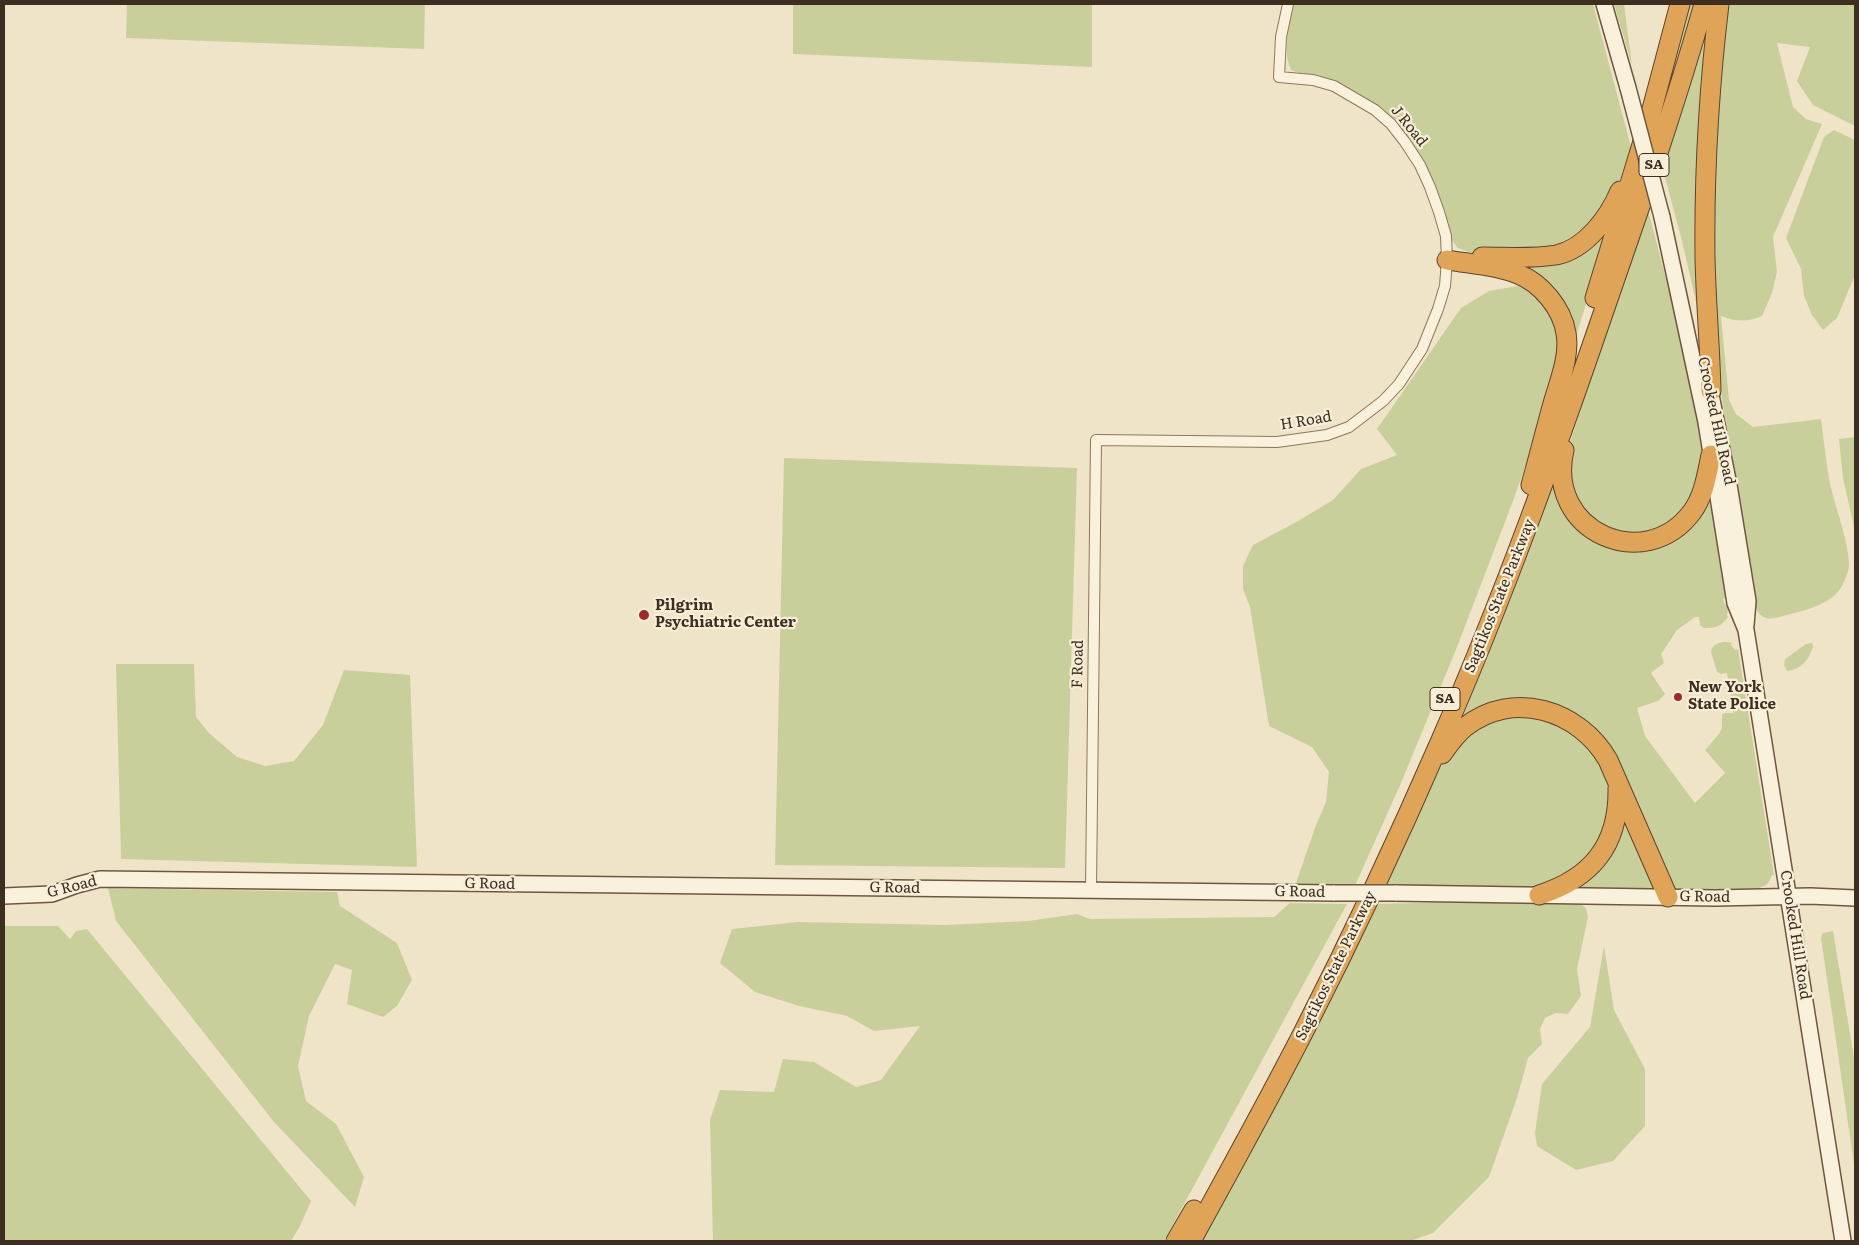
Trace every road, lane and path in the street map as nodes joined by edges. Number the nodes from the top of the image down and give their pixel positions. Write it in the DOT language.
graph roads {
  1 [pos="1288,4"];
  2 [pos="1604,4"];
  3 [pos="1680,4"];
  4 [pos="1704,4"];
  5 [pos="1719,4"];
  6 [pos="1647,128"];
  7 [pos="1662,217"];
  8 [pos="1447,260"];
  9 [pos="1582,376"];
  10 [pos="1710,392"];
  11 [pos="1096,440"];
  12 [pos="1711,455"];
  13 [pos="1531,485"];
  14 [pos="1746,630"];
  15 [pos="1618,782"];
  16 [pos="1419,788"];
  17 [pos="1091,890"];
  18 [pos="1539,895"];
  19 [pos="4,896"];
  20 [pos="1668,896"];
  21 [pos="1789,897"];
  22 [pos="1855,898"];
  23 [pos="1176,1241"];
  24 [pos="1191,1241"];
  25 [pos="1843,1241"];
  1 -- 8 [label="street, J Road"];
  2 -- 7 [label="main road, Crooked Hill Road, bridge"];
  3 -- 6 [label="highway, Sagtikos State Parkway / SA"];
  4 -- 9 [label="highway, Sagtikos State Parkway / SA"];
  5 -- 10 [label="highway"];
  6 -- 8 [label="highway"];
  6 -- 13 [label="highway, Sagtikos State Parkway / SA"];
  7 -- 10 [label="main road, Crooked Hill Road"];
  7 -- 12 [label="main road, Crooked Hill Road"];
  8 -- 11 [label="street, H Road"];
  8 -- 13 [label="highway"];
  9 -- 12 [label="highway"];
  9 -- 16 [label="highway, Sagtikos State Parkway / SA"];
  10 -- 14 [label="main road, Crooked Hill Road"];
  11 -- 17 [label="street, F Road"];
  12 -- 14 [label="main road, Crooked Hill Road"];
  13 -- 23 [label="highway, Sagtikos State Parkway / SA"];
  14 -- 21 [label="main road, Crooked Hill Road"];
  15 -- 16 [label="highway"];
  15 -- 18 [label="highway"];
  15 -- 20 [label="highway"];
  16 -- 24 [label="highway, Sagtikos State Parkway / SA"];
  17 -- 18 [label="main road, G Road, bridge"];
  17 -- 19 [label="main road, G Road"];
  18 -- 20 [label="main road, G Road"];
  20 -- 21 [label="main road, G Road"];
  21 -- 22 [label="main road, G Road"];
  21 -- 25 [label="main road, Crooked Hill Road"];
}
